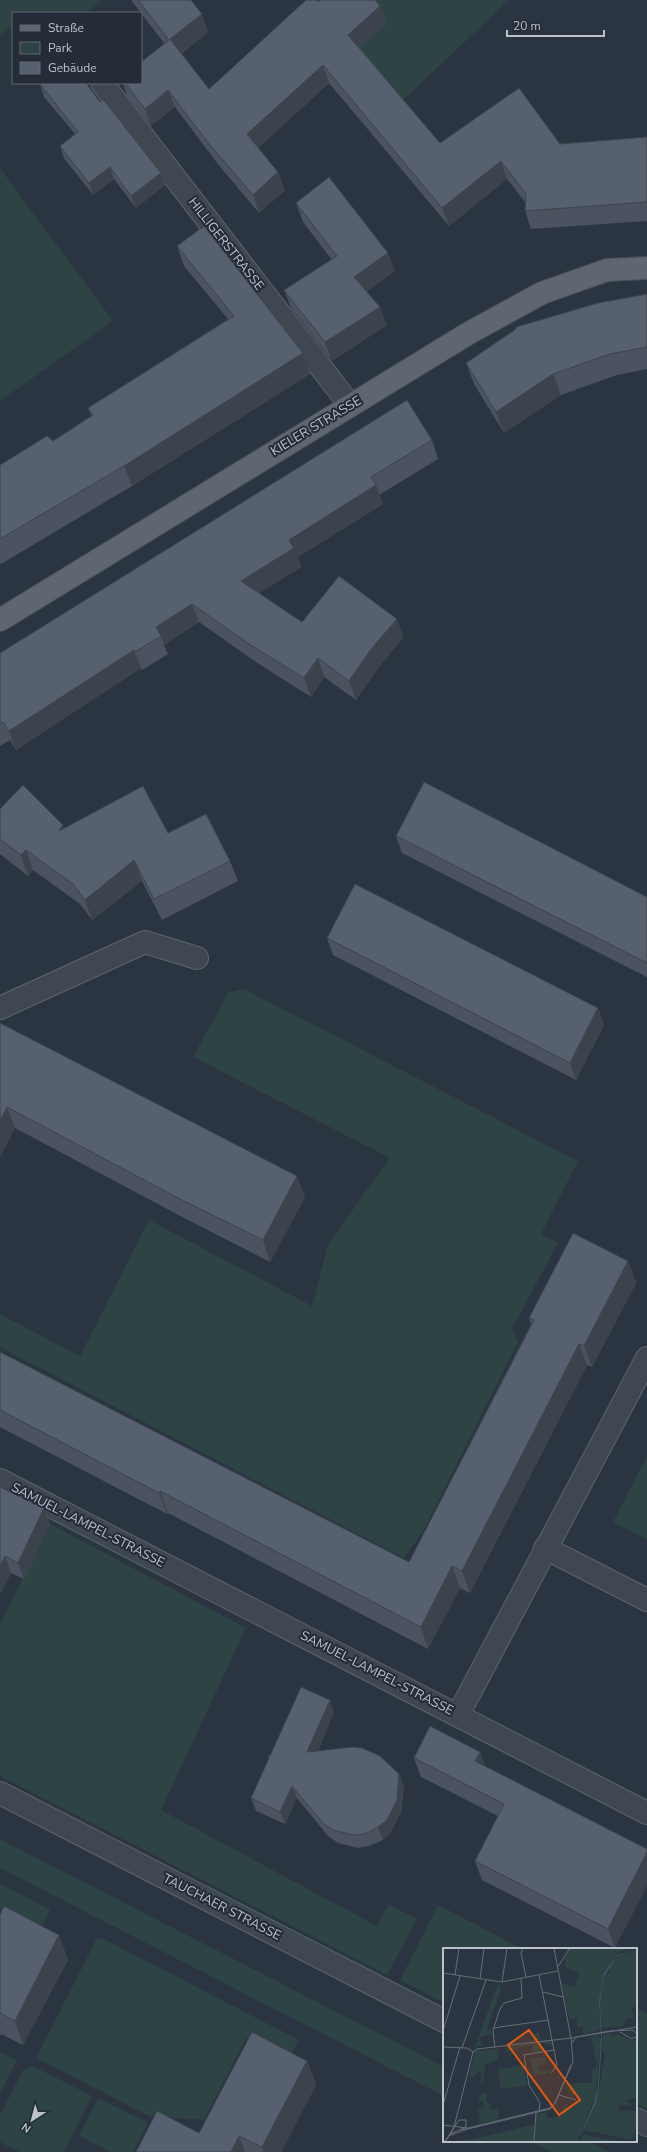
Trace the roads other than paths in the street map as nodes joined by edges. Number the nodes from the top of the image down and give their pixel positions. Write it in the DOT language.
graph roads {
  1 [pos="103,84"];
  2 [pos="647,268"];
  3 [pos="350,405"];
  4 [pos="0,620"];
  5 [pos="197,958"];
  6 [pos="0,1008"];
  7 [pos="647,1358"];
  8 [pos="0,1480"];
  9 [pos="545,1548"];
  10 [pos="647,1600"];
  11 [pos="458,1715"];
  12 [pos="0,1793"];
  13 [pos="647,1814"];
  14 [pos="443,2020"];
  15 [pos="637,2120"];
  16 [pos="647,2125"];
  1 -- 3 [label="street, HILLIGERSTRASSE"];
  2 -- 3 [label="main road, KIELER STRASSE"];
  3 -- 4 [label="main road, KIELER STRASSE"];
  5 -- 6 [label="street"];
  7 -- 9 [label="street, SAMUEL-LAMPEL-STRASSE"];
  8 -- 11 [label="street, SAMUEL-LAMPEL-STRASSE"];
  9 -- 10 [label="street"];
  9 -- 11 [label="street, SAMUEL-LAMPEL-STRASSE"];
  11 -- 13 [label="street"];
  12 -- 14 [label="street, TAUCHAER STRASSE"];
  15 -- 16 [label="street"];
}
